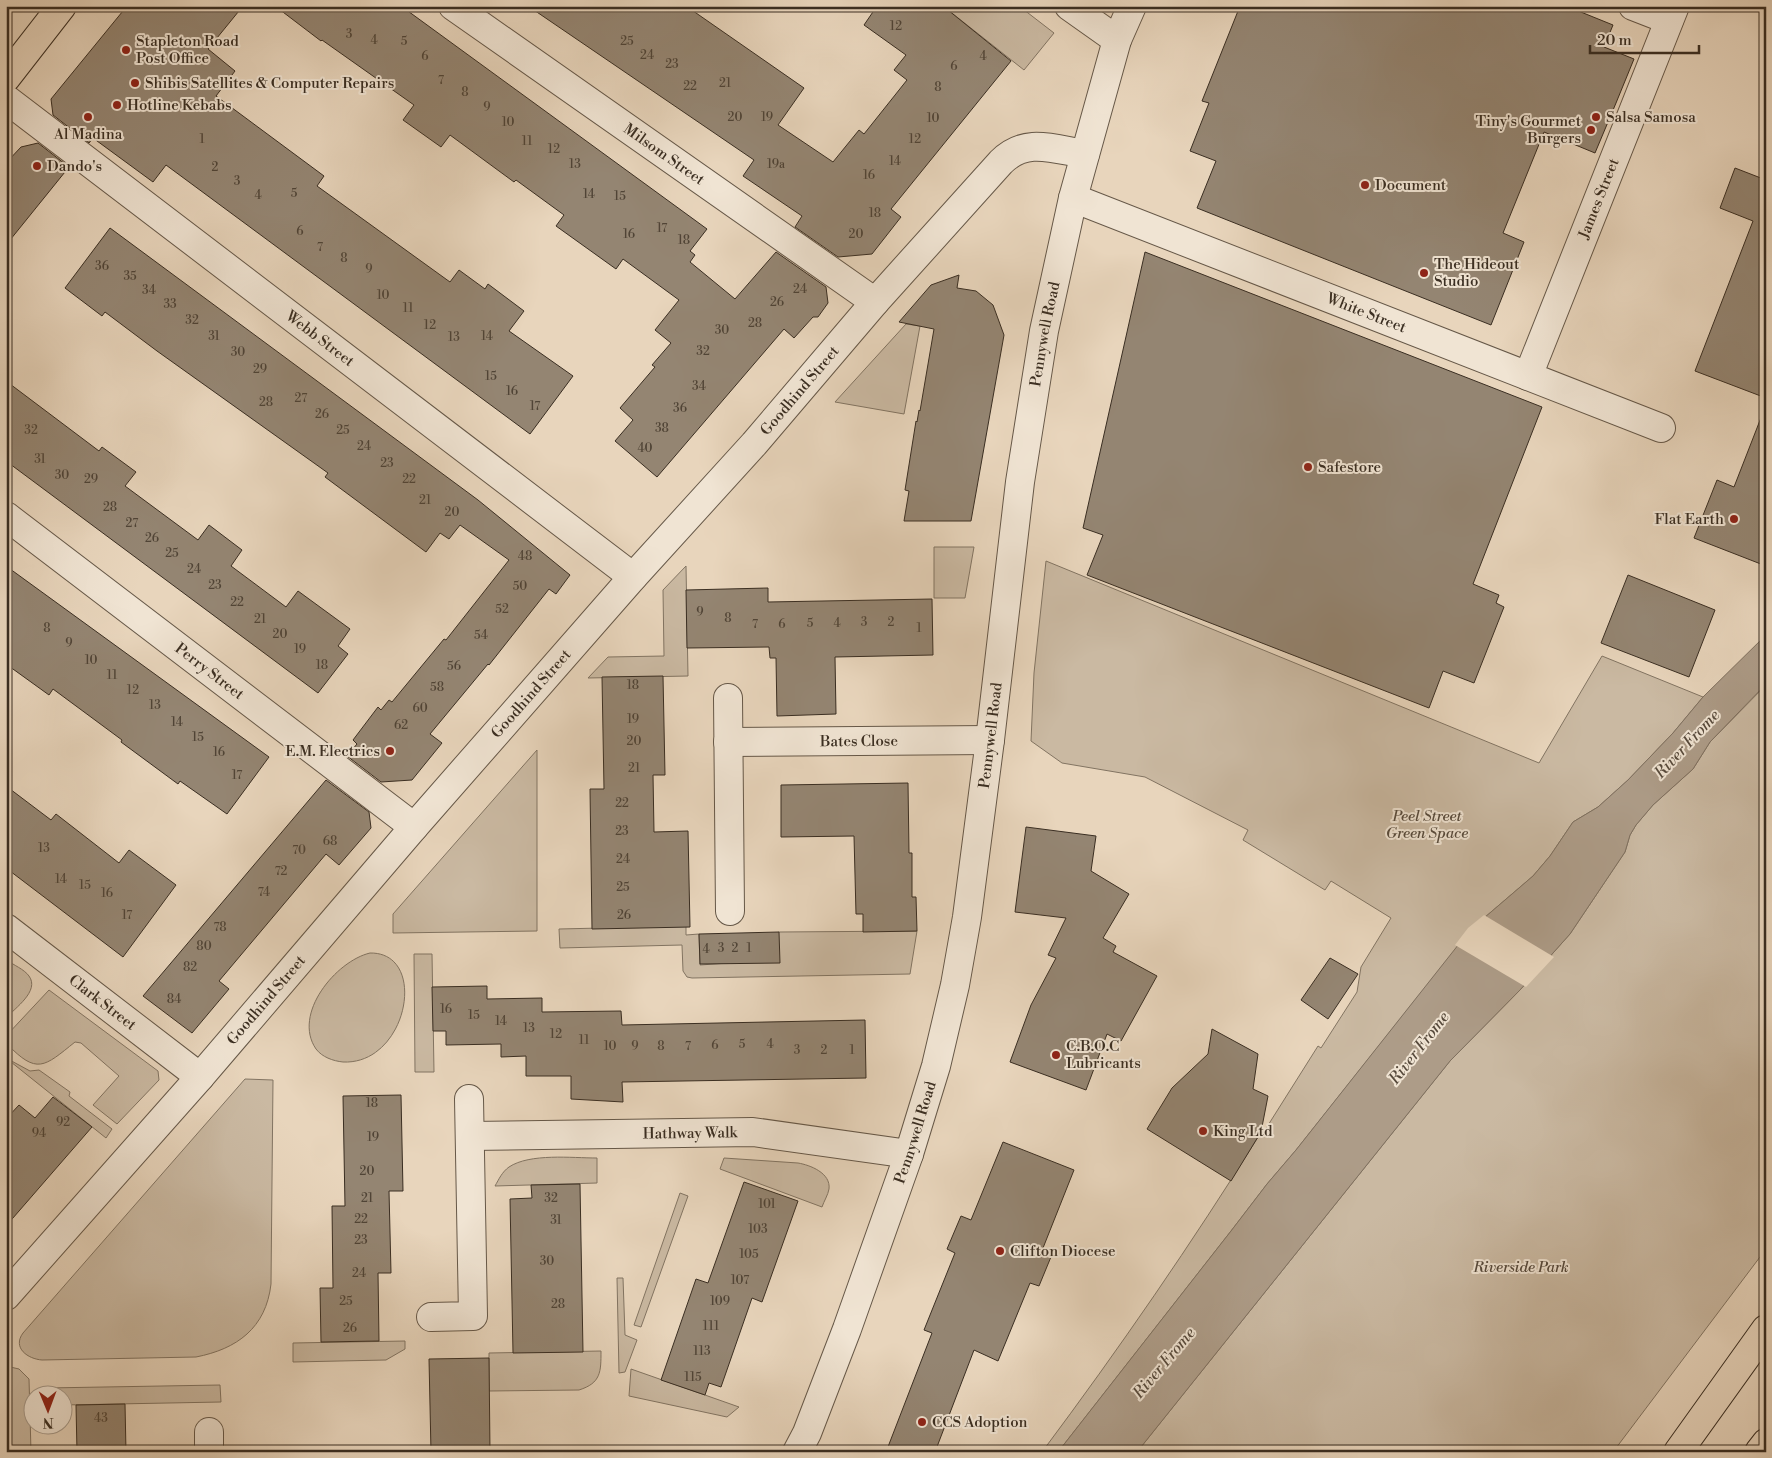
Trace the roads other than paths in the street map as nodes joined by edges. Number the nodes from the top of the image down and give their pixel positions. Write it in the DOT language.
graph roads {
  1 [pos="62,6"];
  2 [pos="453,6"];
  3 [pos="1069,6"];
  4 [pos="1132,6"];
  5 [pos="1633,6"];
  6 [pos="1672,13"];
  7 [pos="1117,40"];
  8 [pos="6,78"];
  9 [pos="6,100"];
  10 [pos="1085,154"];
  11 [pos="1073,198"];
  12 [pos="875,302"];
  13 [pos="1528,376"];
  14 [pos="1661,428"];
  15 [pos="6,516"];
  16 [pos="633,577"];
  17 [pos="728,698"];
  18 [pos="990,740"];
  19 [pos="728,742"];
  20 [pos="414,827"];
  21 [pos="730,912"];
  22 [pos="6,928"];
  23 [pos="200,1077"];
  24 [pos="469,1099"];
  25 [pos="470,1136"];
  26 [pos="909,1154"];
  27 [pos="6,1296"];
  28 [pos="431,1317"];
  29 [pos="1766,1329"];
  30 [pos="1766,1443"];
  31 [pos="797,1452"];
  32 [pos="1678,1452"];
  33 [pos="1759,1452"];
  1 -- 8 [label="main road"];
  2 -- 12 [label="street, Milsom Street"];
  3 -- 7 [label="street"];
  4 -- 7 [label="street, Pennywell Road"];
  5 -- 6 [label="street, James Street"];
  6 -- 13 [label="street, James Street"];
  7 -- 10 [label="street, Pennywell Road"];
  9 -- 16 [label="street, Webb Street"];
  10 -- 11 [label="street, Pennywell Road"];
  10 -- 12 [label="street, Goodhind Street"];
  11 -- 13 [label="street, White Street"];
  11 -- 18 [label="street, Pennywell Road"];
  12 -- 16 [label="street, Goodhind Street"];
  13 -- 14 [label="street, White Street"];
  15 -- 20 [label="street, Perry Street"];
  16 -- 20 [label="street, Goodhind Street"];
  17 -- 19 [label="street"];
  18 -- 19 [label="street, Bates Close"];
  18 -- 26 [label="street, Pennywell Road"];
  19 -- 21 [label="street"];
  20 -- 23 [label="street, Goodhind Street"];
  22 -- 23 [label="street, Clark Street"];
  23 -- 27 [label="street, Goodhind Street"];
  24 -- 25 [label="street"];
  25 -- 26 [label="street, Hathway Walk"];
  25 -- 28 [label="street"];
  26 -- 31 [label="street, Pennywell Road"];
  29 -- 32 [label="main road"];
  30 -- 33 [label="main road"];
}
